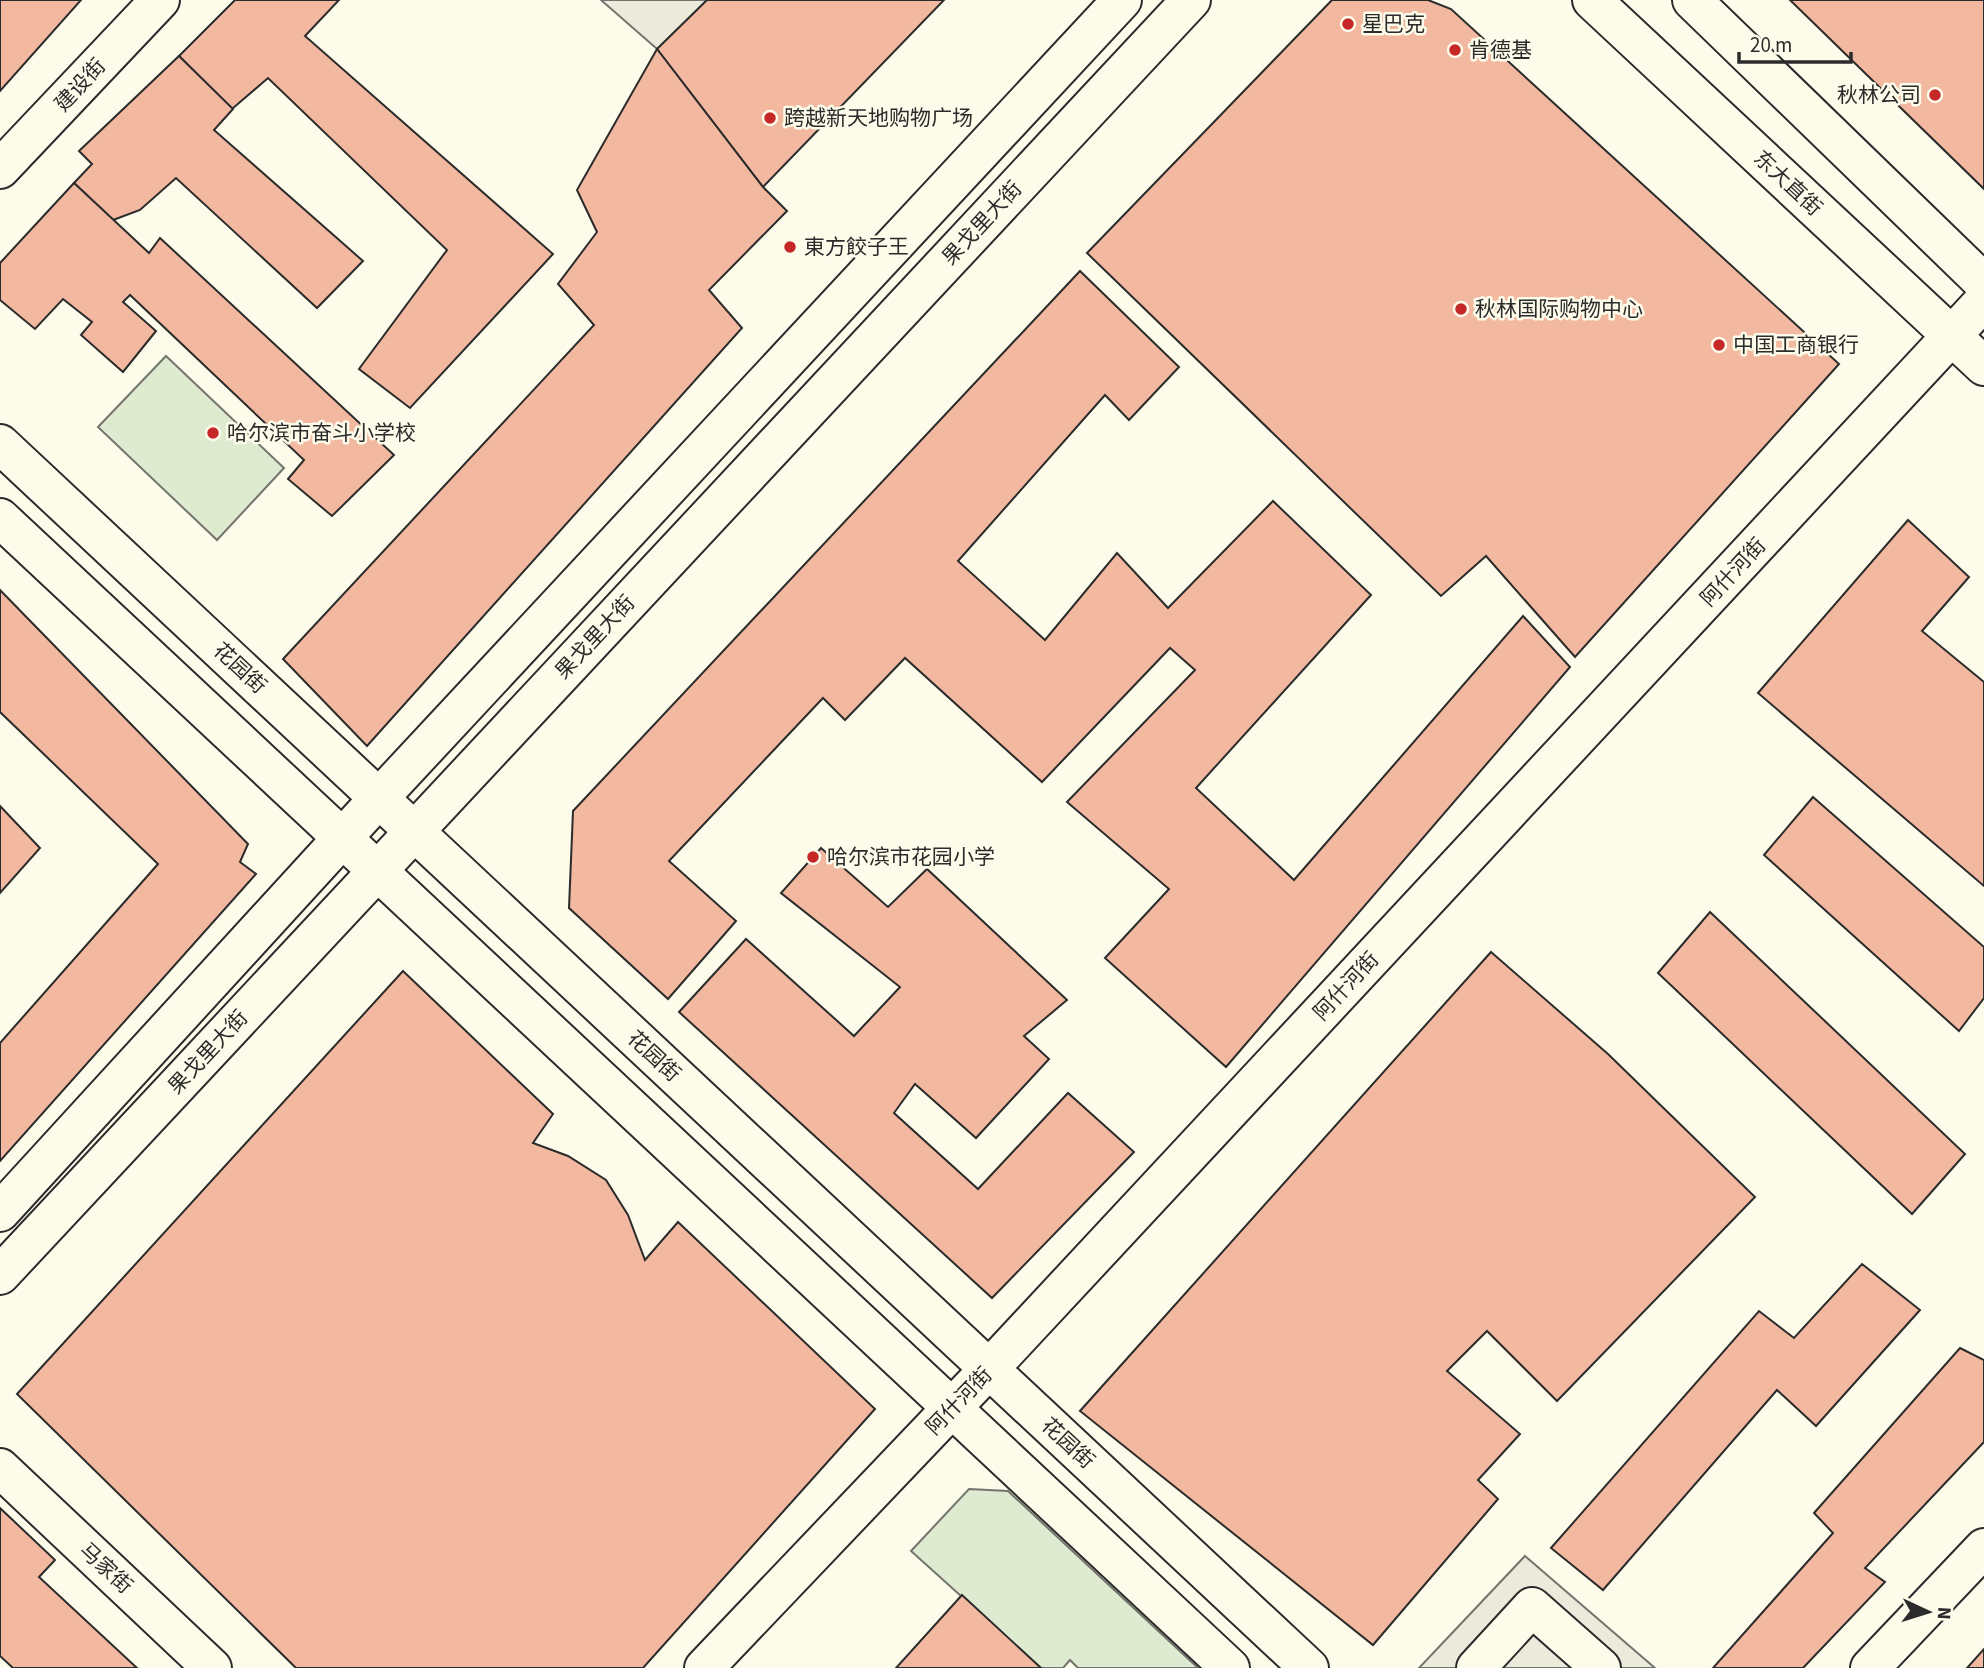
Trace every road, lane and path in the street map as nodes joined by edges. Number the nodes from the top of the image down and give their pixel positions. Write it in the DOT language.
graph roads {
  1 [pos="160,0"];
  2 [pos="1122,0"];
  3 [pos="1191,0"];
  4 [pos="1592,0"];
  5 [pos="1692,0"];
  6 [pos="0,169"];
  7 [pos="1984,284"];
  8 [pos="1984,301"];
  9 [pos="1952,336"];
  10 [pos="1984,366"];
  11 [pos="0,444"];
  12 [pos="0,518"];
  13 [pos="379,798"];
  14 [pos="414,831"];
  15 [pos="342,838"];
  16 [pos="377,870"];
  17 [pos="0,1212"];
  18 [pos="0,1275"];
  19 [pos="989,1369"];
  20 [pos="952,1408"];
  21 [pos="0,1468"];
  22 [pos="1984,1548"];
  23 [pos="212,1668"];
  24 [pos="704,1668"];
  25 [pos="1230,1668"];
  26 [pos="1309,1668"];
  27 [pos="1476,1668"];
  28 [pos="1601,1668"];
  29 [pos="1870,1668"];
  1 -- 6 [label="main road, 建设街"];
  2 -- 13 [label="main road"];
  3 -- 14 [label="main road, 果戈里大街"];
  4 -- 9 [label="main road, 东大直街"];
  5 -- 7 [label="main road"];
  8 -- 9 [label="main road, 阿什河街"];
  9 -- 10 [label="main road, 东大直街"];
  9 -- 19 [label="main road, 阿什河街"];
  11 -- 13 [label="main road, 花园街"];
  12 -- 15 [label="main road"];
  13 -- 14 [label="main road, 花园街"];
  13 -- 15 [label="main road"];
  14 -- 16 [label="main road, 果戈里大街"];
  14 -- 19 [label="main road, 花园街"];
  15 -- 16 [label="main road"];
  15 -- 17 [label="main road"];
  16 -- 18 [label="main road, 果戈里大街"];
  16 -- 20 [label="main road"];
  19 -- 20 [label="main road, 阿什河街"];
  19 -- 26 [label="main road, 花园街"];
  20 -- 24 [label="main road, 阿什河街"];
  20 -- 25 [label="main road"];
  21 -- 23 [label="main road, 马家街"];
  22 -- 29 [label="main road"];
  27 -- 28 [label="main road"];
}
